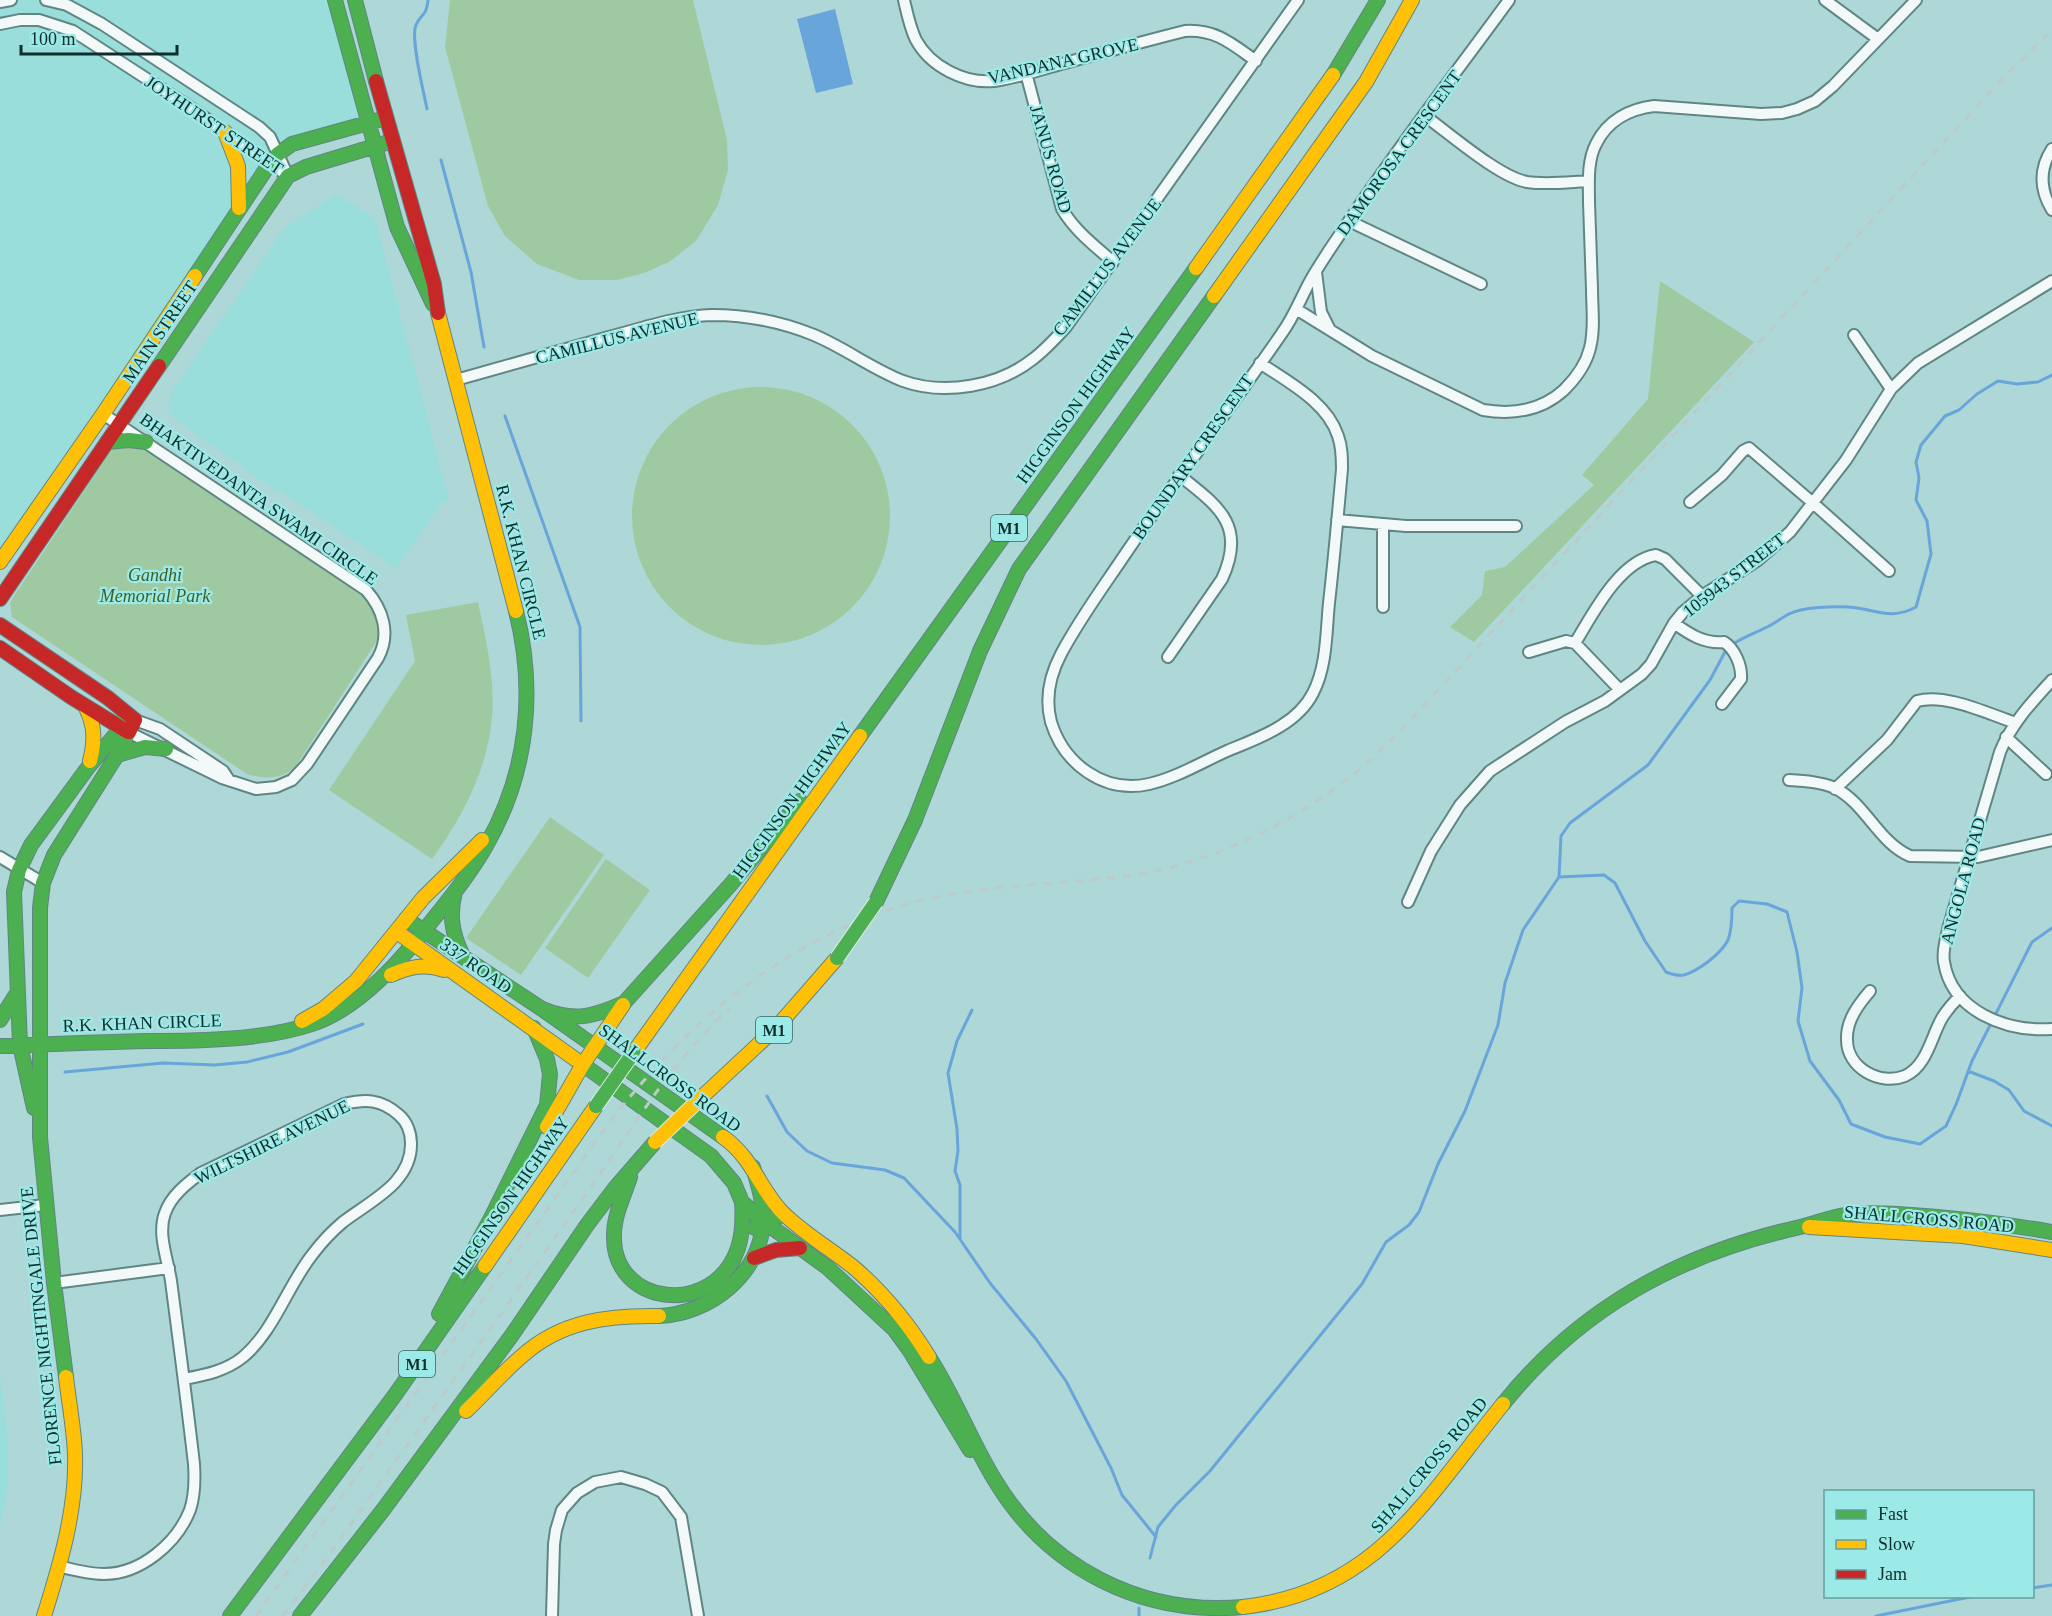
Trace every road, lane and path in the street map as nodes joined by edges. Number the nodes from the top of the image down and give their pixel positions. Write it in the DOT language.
graph roads {
  1 [pos="11,0"];
  2 [pos="45,0"];
  3 [pos="335,0"];
  4 [pos="356,0"];
  5 [pos="904,0"];
  6 [pos="1298,0"];
  7 [pos="1378,0"];
  8 [pos="1412,0"];
  9 [pos="1509,0"];
  10 [pos="1825,0"];
  11 [pos="1916,0"];
  12 [pos="0,2"];
  13 [pos="0,24"];
  14 [pos="1878,39"];
  15 [pos="1256,61"];
  16 [pos="1026,73"];
  17 [pos="1425,116"];
  18 [pos="386,118"];
  19 [pos="367,124"];
  20 [pos="225,132"];
  21 [pos="266,133"];
  22 [pos="392,141"];
  23 [pos="292,144"];
  24 [pos="374,147"];
  25 [pos="2052,149"];
  26 [pos="274,159"];
  27 [pos="288,176"];
  28 [pos="1588,181"];
  29 [pos="239,210"];
  30 [pos="2052,210"];
  31 [pos="1349,221"];
  32 [pos="1113,262"];
  33 [pos="1316,272"];
  34 [pos="2052,281"];
  35 [pos="1481,284"];
  36 [pos="1296,309"];
  37 [pos="438,314"];
  38 [pos="1329,328"];
  39 [pos="1854,335"];
  40 [pos="1260,363"];
  41 [pos="456,380"];
  42 [pos="1891,389"];
  43 [pos="102,414"];
  44 [pos="119,424"];
  45 [pos="146,441"];
  46 [pos="107,442"];
  47 [pos="1179,475"];
  48 [pos="1690,502"];
  49 [pos="1813,503"];
  50 [pos="1337,520"];
  51 [pos="1383,524"];
  52 [pos="1516,526"];
  53 [pos="0,562"];
  54 [pos="1889,571"];
  55 [pos="1702,596"];
  56 [pos="0,599"];
  57 [pos="1383,607"];
  58 [pos="1674,623"];
  59 [pos="0,625"];
  60 [pos="1575,643"];
  61 [pos="0,648"];
  62 [pos="1529,652"];
  63 [pos="0,655"];
  64 [pos="1168,657"];
  65 [pos="21,662"];
  66 [pos="2052,680"];
  67 [pos="899,681"];
  68 [pos="1620,690"];
  69 [pos="1722,704"];
  70 [pos="85,706"];
  71 [pos="2016,723"];
  72 [pos="128,724"];
  73 [pos="2006,737"];
  74 [pos="166,749"];
  75 [pos="117,755"];
  76 [pos="89,766"];
  77 [pos="2046,774"];
  78 [pos="229,780"];
  79 [pos="1789,780"];
  80 [pos="1835,789"];
  81 [pos="498,820"];
  82 [pos="2052,840"];
  83 [pos="1970,856"];
  84 [pos="0,857"];
  85 [pos="19,870"];
  86 [pos="43,883"];
  87 [pos="458,884"];
  88 [pos="1408,902"];
  89 [pos="406,919"];
  90 [pos="423,931"];
  91 [pos="397,932"];
  92 [pos="413,943"];
  93 [pos="463,955"];
  94 [pos="457,975"];
  95 [pos="383,978"];
  96 [pos="1870,991"];
  97 [pos="17,993"];
  98 [pos="1960,996"];
  99 [pos="624,1003"];
  100 [pos="542,1009"];
  101 [pos="0,1020"];
  102 [pos="534,1028"];
  103 [pos="2052,1029"];
  104 [pos="284,1030"];
  105 [pos="39,1043"];
  106 [pos="20,1045"];
  107 [pos="0,1046"];
  108 [pos="594,1046"];
  109 [pos="583,1064"];
  110 [pos="40,1137"];
  111 [pos="633,1167"];
  112 [pos="753,1167"];
  113 [pos="742,1202"];
  114 [pos="45,1205"];
  115 [pos="0,1210"];
  116 [pos="785,1215"];
  117 [pos="490,1218"];
  118 [pos="763,1221"];
  119 [pos="1804,1226"];
  120 [pos="2052,1232"];
  121 [pos="738,1248"];
  122 [pos="800,1248"];
  123 [pos="2052,1250"];
  124 [pos="754,1258"];
  125 [pos="169,1268"];
  126 [pos="54,1283"];
  127 [pos="184,1379"];
  128 [pos="395,1395"];
  129 [pos="436,1439"];
  130 [pos="985,1467"];
  131 [pos="58,1566"];
  132 [pos="44,1616"];
  133 [pos="230,1616"];
  134 [pos="300,1616"];
  135 [pos="552,1616"];
  136 [pos="698,1616"];
  1 -- 12 [label="street"];
  2 -- 21 [label="street, JOYHURST STREET"];
  3 -- 19 [label="main road, R.K. KHAN CIRCLE"];
  4 -- 18 [label="main road, R.K. KHAN CIRCLE"];
  5 -- 16 [label="street, VANDANA GROVE"];
  6 -- 15 [label="street, CAMILLUS AVENUE"];
  7 -- 67 [label="main road, HIGGINSON HIGHWAY / M1"];
  8 -- 111 [label="main road, M1, bridge"];
  9 -- 17 [label="street, DAMOROSA CRESCENT"];
  10 -- 14 [label="street"];
  11 -- 14 [label="street"];
  13 -- 20 [label="street, JOYHURST STREET"];
  14 -- 28 [label="street"];
  15 -- 16 [label="street, VANDANA GROVE"];
  15 -- 32 [label="street, CAMILLUS AVENUE"];
  16 -- 32 [label="street, JANUS ROAD"];
  17 -- 28 [label="street"];
  17 -- 31 [label="street, DAMOROSA CRESCENT"];
  18 -- 19 [label="main road, MAIN STREET"];
  18 -- 22 [label="main road, R.K. KHAN CIRCLE"];
  19 -- 23 [label="main road, MAIN STREET"];
  19 -- 24 [label="main road, R.K. KHAN CIRCLE"];
  20 -- 26 [label="street, JOYHURST STREET"];
  20 -- 29 [label="main road"];
  21 -- 23 [label="street, JOYHURST STREET"];
  21 -- 26 [label="street, JOYHURST STREET"];
  22 -- 24 [label="main road"];
  22 -- 37 [label="main road, R.K. KHAN CIRCLE"];
  23 -- 26 [label="main road, MAIN STREET"];
  24 -- 27 [label="main road"];
  24 -- 37 [label="main road, R.K. KHAN CIRCLE"];
  25 -- 30 [label="street"];
  26 -- 27 [label="street, JOYHURST STREET"];
  26 -- 29 [label="main road, MAIN STREET"];
  27 -- 44 [label="main road, MAIN STREET"];
  28 -- 38 [label="street"];
  29 -- 43 [label="main road, MAIN STREET"];
  31 -- 33 [label="street, DAMOROSA CRESCENT"];
  31 -- 35 [label="street"];
  32 -- 41 [label="street, CAMILLUS AVENUE"];
  33 -- 36 [label="street, DAMOROSA CRESCENT"];
  33 -- 38 [label="street"];
  34 -- 42 [label="street, 105943 STREET"];
  36 -- 38 [label="street"];
  36 -- 40 [label="street, DAMOROSA CRESCENT"];
  37 -- 41 [label="main road, R.K. KHAN CIRCLE"];
  39 -- 42 [label="street"];
  40 -- 47 [label="street, BOUNDARY CRESCENT"];
  40 -- 50 [label="street, BOUNDARY CRESCENT"];
  41 -- 81 [label="main road, R.K. KHAN CIRCLE"];
  42 -- 49 [label="street, 105943 STREET"];
  43 -- 44 [label="street, BHAKTIVEDANTA SWAMI CIRCLE"];
  43 -- 53 [label="main road, MAIN STREET"];
  44 -- 45 [label="street, BHAKTIVEDANTA SWAMI CIRCLE"];
  44 -- 46 [label="main road, MAIN STREET"];
  45 -- 46 [label="main road"];
  45 -- 78 [label="street, BHAKTIVEDANTA SWAMI CIRCLE"];
  46 -- 56 [label="main road, MAIN STREET"];
  47 -- 50 [label="street, BOUNDARY CRESCENT"];
  47 -- 64 [label="street"];
  48 -- 49 [label="street"];
  49 -- 54 [label="street"];
  49 -- 55 [label="street, 105943 STREET"];
  50 -- 51 [label="street"];
  51 -- 52 [label="street"];
  51 -- 57 [label="street"];
  55 -- 58 [label="street, 105943 STREET"];
  55 -- 60 [label="street"];
  58 -- 68 [label="street, 105943 STREET"];
  58 -- 69 [label="street"];
  59 -- 72 [label="main road, BHAKTIVEDANTA SWAMI CIRCLE"];
  60 -- 62 [label="street"];
  60 -- 68 [label="street"];
  61 -- 65 [label="main road, BHAKTIVEDANTA SWAMI CIRCLE"];
  63 -- 65 [label="main road"];
  65 -- 70 [label="main road, BHAKTIVEDANTA SWAMI CIRCLE"];
  66 -- 71 [label="street, ANGOLA ROAD"];
  67 -- 99 [label="main road"];
  67 -- 128 [label="main road, HIGGINSON HIGHWAY / M1, bridge"];
  68 -- 88 [label="street, 105943 STREET"];
  70 -- 72 [label="main road, BHAKTIVEDANTA SWAMI CIRCLE"];
  70 -- 76 [label="main road"];
  71 -- 73 [label="street, ANGOLA ROAD"];
  71 -- 80 [label="street"];
  72 -- 74 [label="street, BHAKTIVEDANTA SWAMI CIRCLE"];
  72 -- 75 [label="main road"];
  72 -- 76 [label="main road"];
  72 -- 78 [label="street, BHAKTIVEDANTA SWAMI CIRCLE"];
  73 -- 77 [label="street"];
  73 -- 83 [label="street, ANGOLA ROAD"];
  74 -- 75 [label="main road"];
  74 -- 78 [label="street, BHAKTIVEDANTA SWAMI CIRCLE"];
  75 -- 86 [label="main road"];
  76 -- 85 [label="main road"];
  79 -- 80 [label="street"];
  80 -- 83 [label="street"];
  81 -- 87 [label="main road, R.K. KHAN CIRCLE"];
  81 -- 89 [label="main road, R.K. KHAN CIRCLE"];
  82 -- 83 [label="street"];
  83 -- 98 [label="street, ANGOLA ROAD"];
  84 -- 85 [label="street"];
  85 -- 86 [label="street"];
  85 -- 97 [label="main road"];
  86 -- 105 [label="main road"];
  87 -- 90 [label="main road, R.K. KHAN CIRCLE"];
  87 -- 93 [label="main road"];
  89 -- 90 [label="main road, 337 ROAD"];
  89 -- 91 [label="main road, R.K. KHAN CIRCLE"];
  90 -- 92 [label="main road, R.K. KHAN CIRCLE"];
  90 -- 93 [label="main road, 337 ROAD"];
  91 -- 92 [label="main road, 337 ROAD"];
  91 -- 104 [label="main road, R.K. KHAN CIRCLE"];
  92 -- 94 [label="main road, 337 ROAD"];
  92 -- 95 [label="main road, R.K. KHAN CIRCLE"];
  93 -- 100 [label="main road, 337 ROAD"];
  94 -- 95 [label="main road"];
  94 -- 102 [label="main road, 337 ROAD"];
  95 -- 104 [label="main road, R.K. KHAN CIRCLE"];
  96 -- 98 [label="street"];
  97 -- 101 [label="main road"];
  97 -- 106 [label="main road"];
  98 -- 103 [label="street, ANGOLA ROAD"];
  99 -- 100 [label="main road"];
  99 -- 108 [label="main road"];
  100 -- 108 [label="main road, SHALLCROSS ROAD"];
  102 -- 109 [label="main road, SHALLCROSS ROAD"];
  102 -- 117 [label="main road"];
  104 -- 105 [label="main road, R.K. KHAN CIRCLE"];
  105 -- 106 [label="main road, R.K. KHAN CIRCLE"];
  105 -- 110 [label="main road, FLORENCE NIGHTINGALE DRIVE"];
  106 -- 107 [label="main road, R.K. KHAN CIRCLE"];
  106 -- 110 [label="main road, FLORENCE NIGHTINGALE DRIVE"];
  108 -- 109 [label="main road"];
  108 -- 112 [label="main road, SHALLCROSS ROAD"];
  109 -- 113 [label="main road, SHALLCROSS ROAD"];
  109 -- 117 [label="main road"];
  110 -- 114 [label="main road, FLORENCE NIGHTINGALE DRIVE"];
  111 -- 121 [label="main road"];
  111 -- 129 [label="main road, M1"];
  112 -- 116 [label="main road, SHALLCROSS ROAD"];
  112 -- 118 [label="main road"];
  113 -- 118 [label="main road, SHALLCROSS ROAD"];
  113 -- 121 [label="main road"];
  114 -- 115 [label="street"];
  114 -- 126 [label="main road, FLORENCE NIGHTINGALE DRIVE"];
  116 -- 118 [label="main road"];
  116 -- 130 [label="main road, SHALLCROSS ROAD"];
  117 -- 128 [label="main road"];
  118 -- 121 [label="main road"];
  118 -- 122 [label="main road, SHALLCROSS ROAD"];
  118 -- 124 [label="main road"];
  119 -- 120 [label="main road, SHALLCROSS ROAD"];
  119 -- 123 [label="main road, SHALLCROSS ROAD"];
  119 -- 130 [label="main road, SHALLCROSS ROAD"];
  122 -- 124 [label="main road"];
  122 -- 130 [label="main road, SHALLCROSS ROAD"];
  124 -- 129 [label="main road"];
  125 -- 126 [label="street"];
  125 -- 127 [label="street, WILTSHIRE AVENUE"];
  125 -- 127 [label="street, WILTSHIRE AVENUE"];
  126 -- 131 [label="main road, FLORENCE NIGHTINGALE DRIVE"];
  127 -- 131 [label="street, WILTSHIRE AVENUE"];
  128 -- 133 [label="main road, HIGGINSON HIGHWAY / M1"];
  129 -- 134 [label="main road, M1"];
  131 -- 132 [label="main road, FLORENCE NIGHTINGALE DRIVE"];
  135 -- 136 [label="street"];
}
